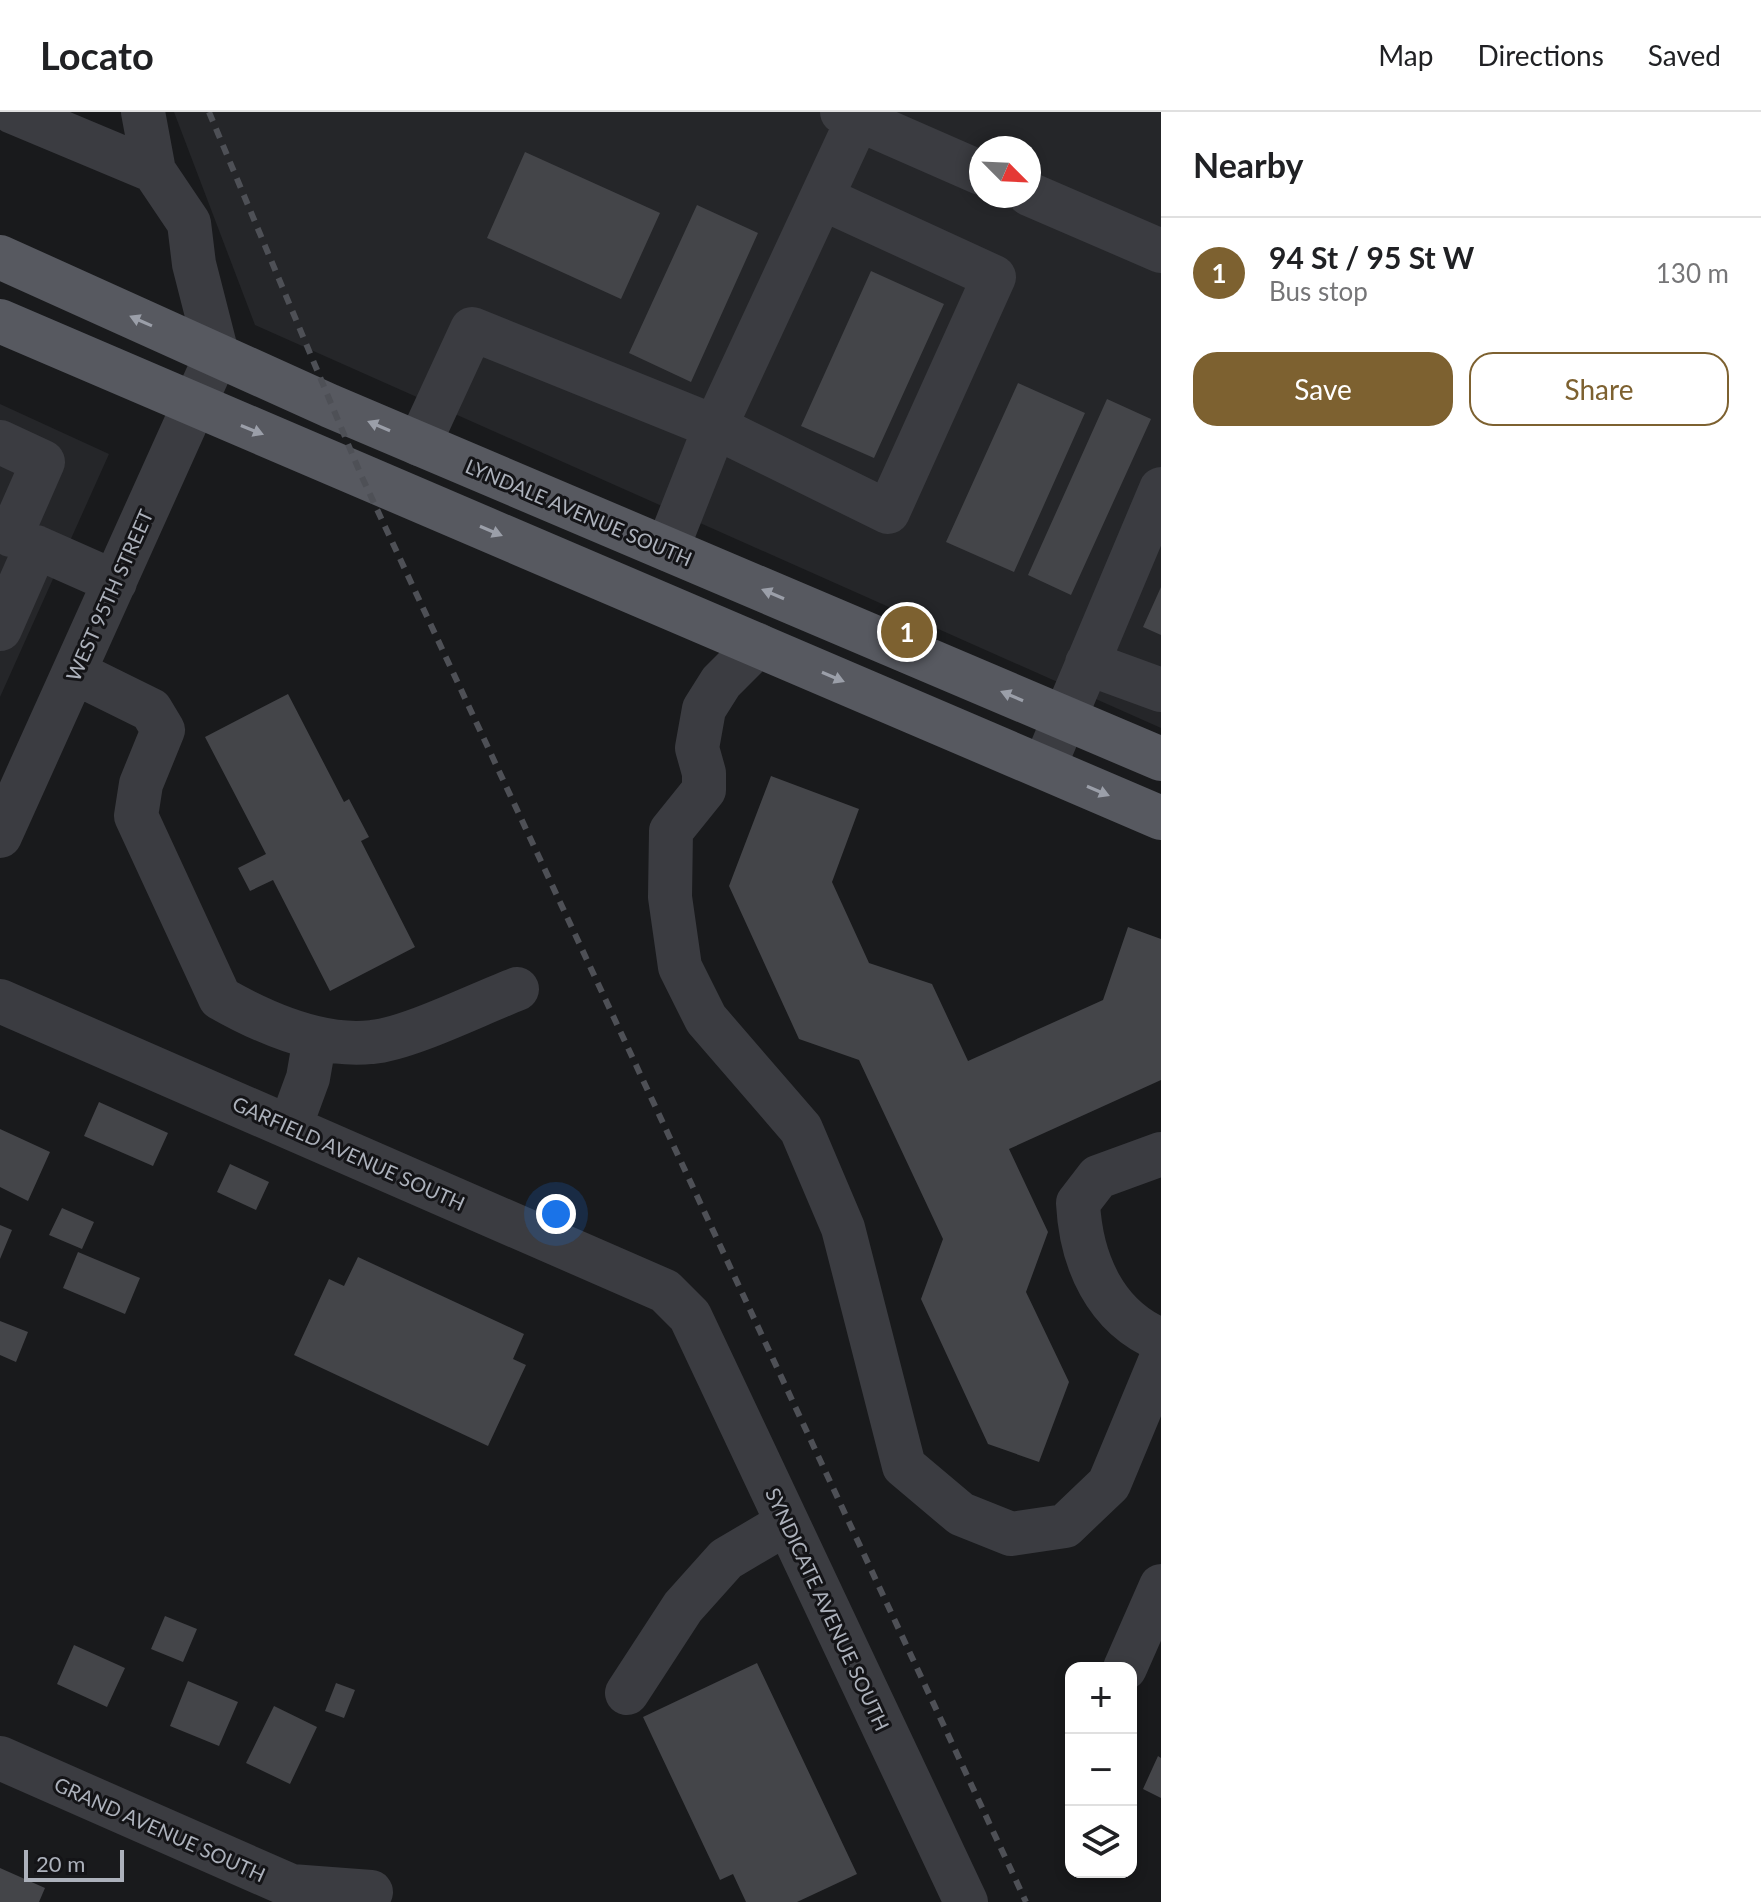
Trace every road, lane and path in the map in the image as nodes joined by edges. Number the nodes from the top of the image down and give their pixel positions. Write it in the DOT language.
graph roads {
  1 [pos="13,112"];
  2 [pos="143,112"];
  3 [pos="850,116"];
  4 [pos="969,168"];
  5 [pos="154,171"];
  6 [pos="822,198"];
  7 [pos="1041,199"];
  8 [pos="1161,251"];
  9 [pos="0,257"];
  10 [pos="0,321"];
  11 [pos="217,354"];
  12 [pos="194,406"];
  13 [pos="715,427"];
  14 [pos="0,442"];
  15 [pos="419,444"];
  16 [pos="1161,489"];
  17 [pos="16,538"];
  18 [pos="667,549"];
  19 [pos="115,582"];
  20 [pos="0,629"];
  21 [pos="758,645"];
  22 [pos="1087,663"];
  23 [pos="74,672"];
  24 [pos="1161,690"];
  25 [pos="1064,718"];
  26 [pos="1161,759"];
  27 [pos="1044,767"];
  28 [pos="1161,818"];
  29 [pos="0,836"];
  30 [pos="517,989"];
  31 [pos="0,1001"];
  32 [pos="315,1038"];
  33 [pos="290,1127"];
  34 [pos="1161,1154"];
  35 [pos="690,1316"];
  36 [pos="1161,1340"];
  37 [pos="1161,1359"];
  38 [pos="787,1523"];
  39 [pos="1161,1586"];
  40 [pos="1128,1662"];
  41 [pos="627,1693"];
  42 [pos="0,1758"];
  43 [pos="371,1892"];
  44 [pos="966,1902"];
  1 -- 5 [label="street"];
  2 -- 5 [label="street"];
  3 -- 4 [label="street"];
  3 -- 6 [label="street"];
  5 -- 11 [label="street"];
  6 -- 13 [label="street"];
  6 -- 13 [label="street"];
  7 -- 8 [label="street"];
  11 -- 9 [label="main road, LYNDALE AVENUE SOUTH, one-way"];
  10 -- 12 [label="main road"];
  11 -- 12 [label="street, WEST 95TH STREET"];
  15 -- 11 [label="main road, LYNDALE AVENUE SOUTH, one-way"];
  12 -- 19 [label="street, WEST 95TH STREET"];
  12 -- 21 [label="main road, one-way"];
  13 -- 15 [label="street"];
  13 -- 18 [label="street"];
  14 -- 17 [label="street"];
  15 -- 18 [label="main road, LYNDALE AVENUE SOUTH"];
  16 -- 22 [label="street"];
  17 -- 19 [label="street"];
  17 -- 20 [label="street"];
  25 -- 18 [label="main road, LYNDALE AVENUE SOUTH, one-way"];
  19 -- 23 [label="street, WEST 95TH STREET"];
  21 -- 27 [label="main road, one-way"];
  21 -- 37 [label="street"];
  22 -- 24 [label="street"];
  22 -- 25 [label="street"];
  23 -- 29 [label="street, WEST 95TH STREET"];
  23 -- 32 [label="street"];
  25 -- 26 [label="main road, LYNDALE AVENUE SOUTH"];
  25 -- 27 [label="street"];
  27 -- 28 [label="main road, one-way"];
  30 -- 32 [label="street"];
  31 -- 33 [label="street, GARFIELD AVENUE SOUTH"];
  32 -- 33 [label="street"];
  33 -- 35 [label="street, GARFIELD AVENUE SOUTH"];
  34 -- 36 [label="street"];
  35 -- 38 [label="street, SYNDICATE AVENUE SOUTH"];
  38 -- 41 [label="street"];
  38 -- 44 [label="street, SYNDICATE AVENUE SOUTH"];
  39 -- 40 [label="street"];
  42 -- 43 [label="street, GRAND AVENUE SOUTH"];
}
